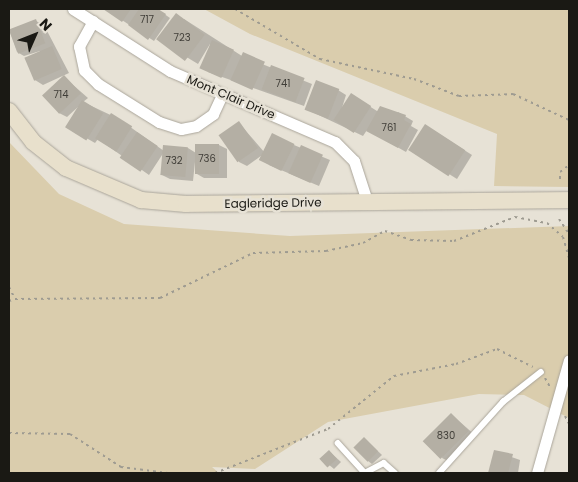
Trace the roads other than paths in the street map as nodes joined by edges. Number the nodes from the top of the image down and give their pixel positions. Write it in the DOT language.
graph roads {
  1 [pos="73,9"];
  2 [pos="92,21"];
  3 [pos="222,95"];
  4 [pos="9,111"];
  5 [pos="569,200"];
  6 [pos="367,201"];
  7 [pos="569,360"];
  8 [pos="542,372"];
  9 [pos="338,443"];
  10 [pos="395,473"];
  11 [pos="439,473"];
  12 [pos="537,473"];
  1 -- 2 [label="street, Mont Clair Drive"];
  2 -- 3 [label="street, Mont Clair Drive"];
  2 -- 3 [label="street"];
  3 -- 6 [label="street, Mont Clair Drive"];
  4 -- 6 [label="main road, Eagleridge Drive"];
  5 -- 6 [label="main road, Eagleridge Drive"];
  7 -- 12 [label="street"];
  8 -- 11 [label="lane"];
  9 -- 10 [label="lane"];
}
